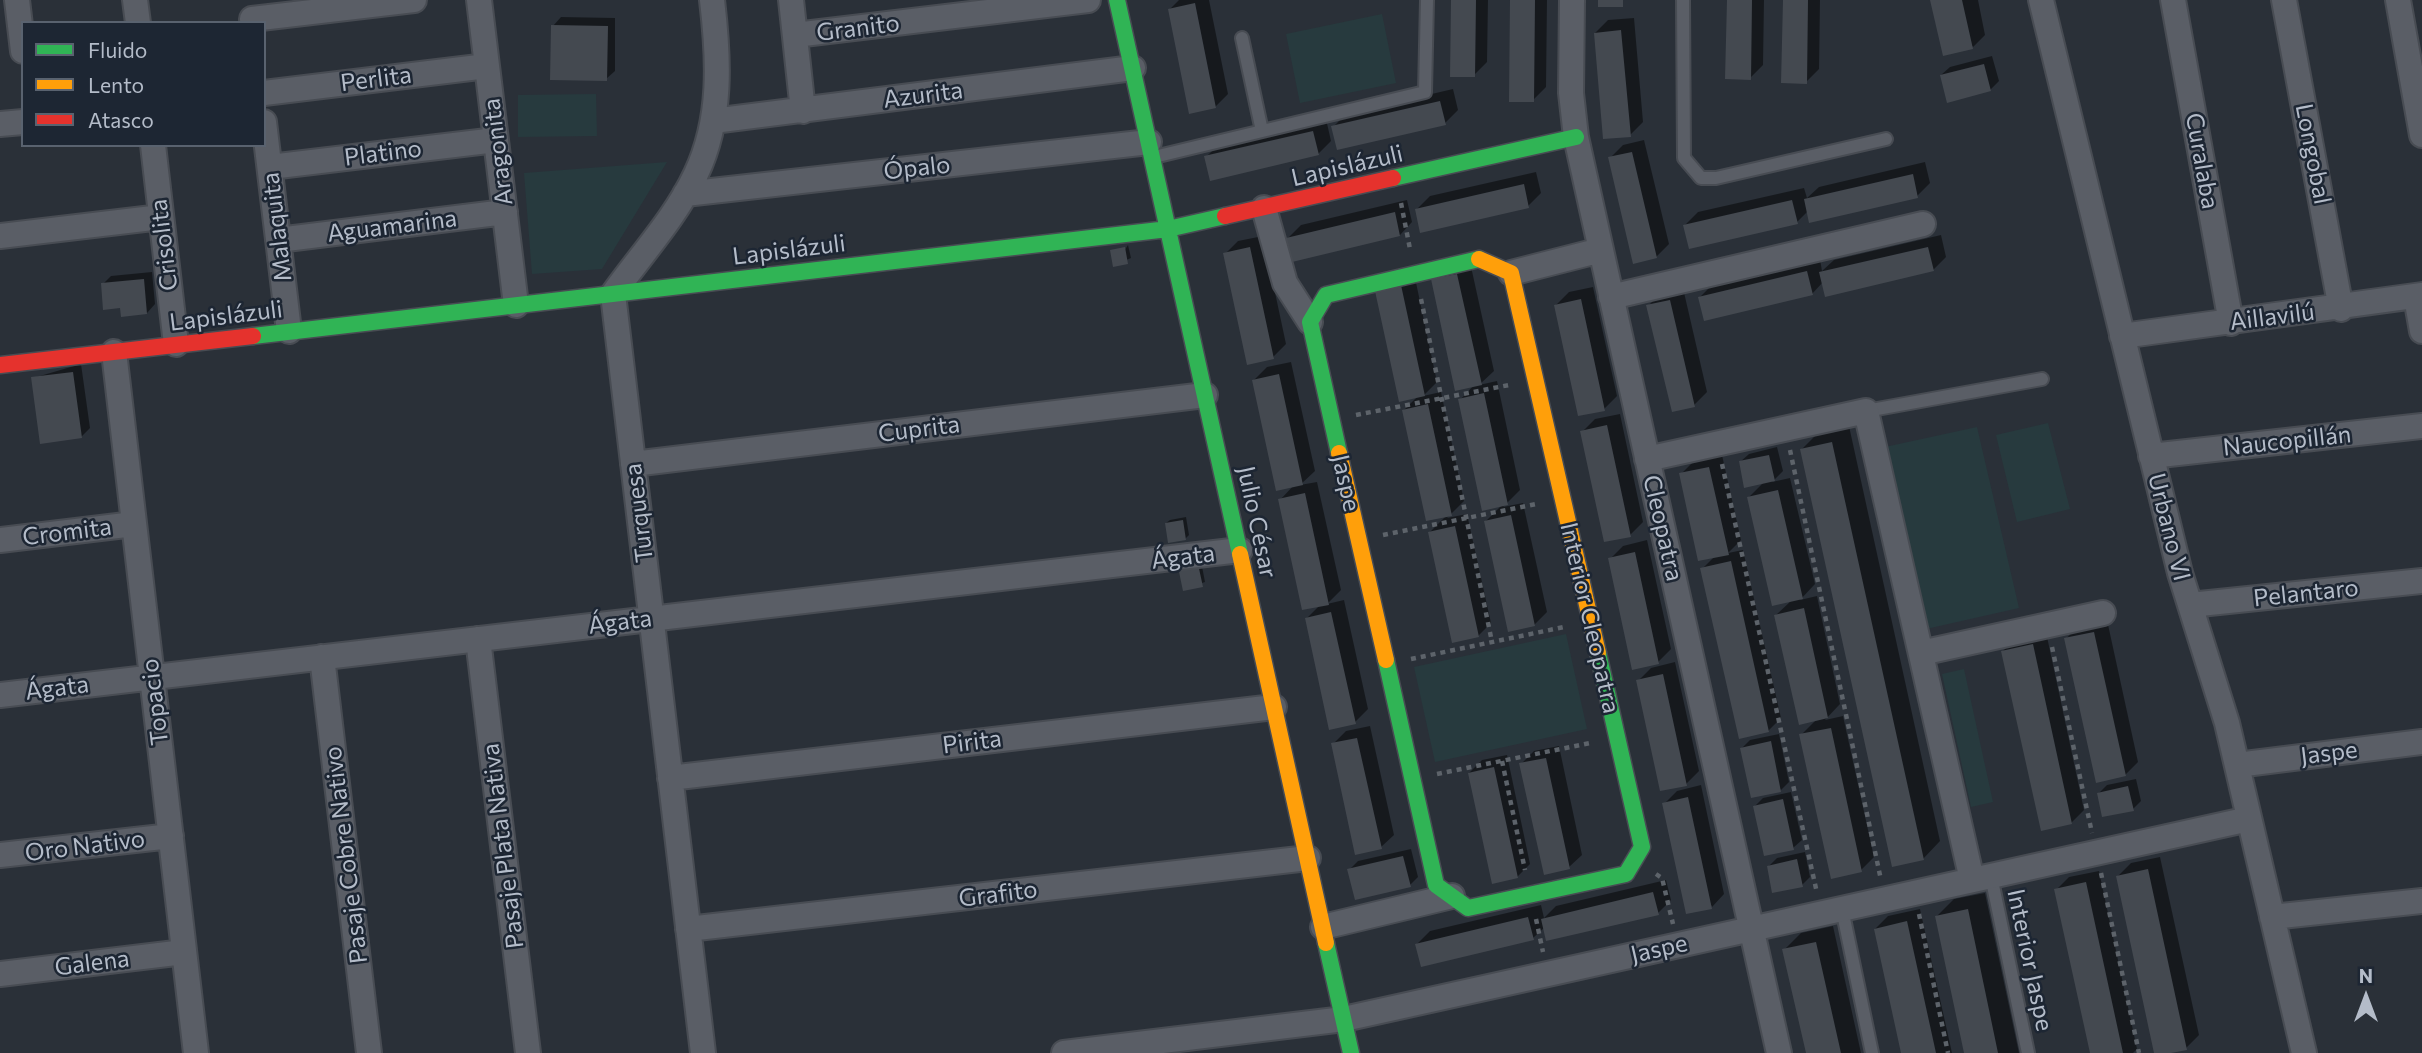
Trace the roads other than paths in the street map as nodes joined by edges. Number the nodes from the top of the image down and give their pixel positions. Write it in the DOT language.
graph roads {
  1 [pos="17,0"];
  2 [pos="135,0"];
  3 [pos="414,0"];
  4 [pos="479,0"];
  5 [pos="712,0"];
  6 [pos="791,0"];
  7 [pos="1088,0"];
  8 [pos="1117,0"];
  9 [pos="1427,0"];
  10 [pos="1572,0"];
  11 [pos="1683,0"];
  12 [pos="2041,0"];
  13 [pos="2173,0"];
  14 [pos="2284,0"];
  15 [pos="2398,0"];
  16 [pos="363,3"];
  17 [pos="252,14"];
  18 [pos="138,21"];
  19 [pos="21,34"];
  20 [pos="795,35"];
  21 [pos="1242,38"];
  22 [pos="487,66"];
  23 [pos="1133,68"];
  24 [pos="266,93"];
  25 [pos="803,111"];
  26 [pos="713,121"];
  27 [pos="21,122"];
  28 [pos="0,124"];
  29 [pos="1262,131"];
  30 [pos="2422,135"];
  31 [pos="266,137"];
  32 [pos="1576,137"];
  33 [pos="1886,139"];
  34 [pos="496,140"];
  35 [pos="153,147"];
  36 [pos="1151,149"];
  37 [pos="270,167"];
  38 [pos="685,194"];
  39 [pos="1264,208"];
  40 [pos="505,212"];
  41 [pos="161,217"];
  42 [pos="1923,224"];
  43 [pos="1168,229"];
  44 [pos="0,236"];
  45 [pos="278,240"];
  46 [pos="1601,250"];
  47 [pos="1511,273"];
  48 [pos="613,293"];
  49 [pos="1611,296"];
  50 [pos="2419,296"];
  51 [pos="516,305"];
  52 [pos="2341,309"];
  53 [pos="1310,322"];
  54 [pos="2231,323"];
  55 [pos="289,331"];
  56 [pos="2422,331"];
  57 [pos="2122,336"];
  58 [pos="176,344"];
  59 [pos="114,352"];
  60 [pos="0,365"];
  61 [pos="2042,379"];
  62 [pos="1205,395"];
  63 [pos="1866,411"];
  64 [pos="2422,426"];
  65 [pos="2151,456"];
  66 [pos="1647,458"];
  67 [pos="633,464"];
  68 [pos="134,524"];
  69 [pos="0,540"];
  70 [pos="1240,550"];
  71 [pos="2422,581"];
  72 [pos="2190,605"];
  73 [pos="2103,613"];
  74 [pos="651,619"];
  75 [pos="478,639"];
  76 [pos="1921,653"];
  77 [pos="323,657"];
  78 [pos="152,677"];
  79 [pos="0,695"];
  80 [pos="1274,707"];
  81 [pos="2422,742"];
  82 [pos="2237,765"];
  83 [pos="670,778"];
  84 [pos="2249,819"];
  85 [pos="171,836"];
  86 [pos="0,856"];
  87 [pos="1308,858"];
  88 [pos="1982,878"];
  89 [pos="1452,896"];
  90 [pos="2422,901"];
  91 [pos="1832,911"];
  92 [pos="2272,917"];
  93 [pos="1323,927"];
  94 [pos="688,929"];
  95 [pos="1752,929"];
  96 [pos="184,952"];
  97 [pos="0,974"];
  98 [pos="1344,1019"];
  99 [pos="196,1053"];
  100 [pos="369,1053"];
  101 [pos="527,1053"];
  102 [pos="703,1053"];
  103 [pos="1064,1053"];
  104 [pos="1351,1053"];
  105 [pos="1779,1053"];
  106 [pos="1872,1053"];
  107 [pos="2028,1053"];
  108 [pos="2304,1053"];
  1 -- 19 [label="street"];
  2 -- 18 [label="street"];
  3 -- 16 [label="street"];
  4 -- 22 [label="street, Aragonita"];
  5 -- 26 [label="street"];
  6 -- 20 [label="street"];
  7 -- 20 [label="street, Granito"];
  8 -- 23 [label="street, Julio César"];
  9 -- 29 [label="lane"];
  10 -- 32 [label="street, Cleopatra"];
  11 -- 33 [label="lane"];
  12 -- 57 [label="street, Urbano VI"];
  13 -- 54 [label="street, Curalaba"];
  14 -- 52 [label="street, Longobal"];
  15 -- 30 [label="street"];
  16 -- 17 [label="street"];
  20 -- 25 [label="street"];
  21 -- 29 [label="lane"];
  22 -- 24 [label="street, Perlita"];
  22 -- 34 [label="street, Aragonita"];
  23 -- 25 [label="street, Azurita"];
  23 -- 36 [label="street, Julio César"];
  25 -- 26 [label="street, Azurita"];
  26 -- 38 [label="street"];
  27 -- 28 [label="street"];
  29 -- 36 [label="lane"];
  31 -- 37 [label="street, Malaquita"];
  32 -- 39 [label="street, Lapislázuli"];
  32 -- 46 [label="street, Cleopatra"];
  34 -- 37 [label="street, Platino"];
  34 -- 40 [label="street, Aragonita"];
  35 -- 41 [label="street, Crisolita"];
  36 -- 38 [label="street, Ópalo"];
  36 -- 43 [label="street, Julio César"];
  37 -- 45 [label="street, Malaquita"];
  38 -- 48 [label="street"];
  39 -- 43 [label="street, Lapislázuli"];
  39 -- 53 [label="street"];
  40 -- 45 [label="street, Aguamarina"];
  40 -- 51 [label="street, Aragonita"];
  41 -- 44 [label="street"];
  41 -- 58 [label="street, Crisolita"];
  42 -- 49 [label="street"];
  43 -- 48 [label="street, Lapislázuli"];
  43 -- 62 [label="street, Julio César"];
  45 -- 55 [label="street, Malaquita"];
  46 -- 47 [label="street"];
  46 -- 49 [label="street, Cleopatra"];
  47 -- 53 [label="street"];
  47 -- 89 [label="street, Interior Cleopatra"];
  48 -- 51 [label="street, Lapislázuli"];
  48 -- 67 [label="street, Turquesa"];
  49 -- 66 [label="street, Cleopatra"];
  50 -- 52 [label="street, Aillavilú"];
  50 -- 56 [label="street"];
  51 -- 55 [label="street, Lapislázuli"];
  52 -- 54 [label="street, Aillavilú"];
  53 -- 89 [label="street, Jaspe"];
  54 -- 57 [label="street, Aillavilú"];
  55 -- 58 [label="street, Lapislázuli"];
  57 -- 65 [label="street, Urbano VI"];
  58 -- 59 [label="street, Lapislázuli"];
  59 -- 60 [label="street, Lapislázuli"];
  59 -- 68 [label="street, Topacio"];
  61 -- 63 [label="lane"];
  62 -- 67 [label="street, Cuprita"];
  62 -- 70 [label="street, Julio César"];
  63 -- 66 [label="street"];
  63 -- 76 [label="street"];
  64 -- 65 [label="street, Naucopillán"];
  65 -- 72 [label="street, Urbano VI"];
  66 -- 95 [label="street, Cleopatra"];
  67 -- 74 [label="street, Turquesa"];
  68 -- 69 [label="street, Cromita"];
  68 -- 78 [label="street, Topacio"];
  70 -- 74 [label="street, Ágata"];
  70 -- 80 [label="street, Julio César"];
  71 -- 72 [label="street, Pelantaro"];
  72 -- 82 [label="street, Urbano VI"];
  73 -- 76 [label="street"];
  74 -- 75 [label="street, Ágata"];
  74 -- 83 [label="street, Turquesa"];
  75 -- 77 [label="street, Ágata"];
  75 -- 101 [label="street, Pasaje Plata Nativa"];
  76 -- 88 [label="street"];
  77 -- 78 [label="street, Ágata"];
  77 -- 100 [label="street, Pasaje Cobre Nativo"];
  78 -- 79 [label="street, Ágata"];
  78 -- 85 [label="street, Topacio"];
  80 -- 83 [label="street, Pirita"];
  80 -- 87 [label="street, Julio César"];
  81 -- 82 [label="street, Jaspe"];
  82 -- 84 [label="street, Urbano VI"];
  83 -- 94 [label="street, Turquesa"];
  84 -- 88 [label="street, Jaspe"];
  84 -- 92 [label="street, Urbano VI"];
  85 -- 86 [label="street, Oro Nativo"];
  85 -- 96 [label="street, Topacio"];
  87 -- 93 [label="street, Julio César"];
  87 -- 94 [label="street, Grafito"];
  88 -- 91 [label="street, Jaspe"];
  88 -- 107 [label="lane, Interior Jaspe"];
  89 -- 93 [label="street"];
  90 -- 92 [label="street"];
  91 -- 95 [label="street, Jaspe"];
  91 -- 106 [label="lane"];
  92 -- 108 [label="street, Urbano VI"];
  93 -- 98 [label="street, Julio César"];
  94 -- 102 [label="street, Turquesa"];
  95 -- 98 [label="street, Jaspe"];
  95 -- 105 [label="street, Cleopatra"];
  96 -- 97 [label="street, Galena"];
  96 -- 99 [label="street, Topacio"];
  98 -- 103 [label="street, Jaspe"];
  98 -- 104 [label="street, Julio César"];
}
